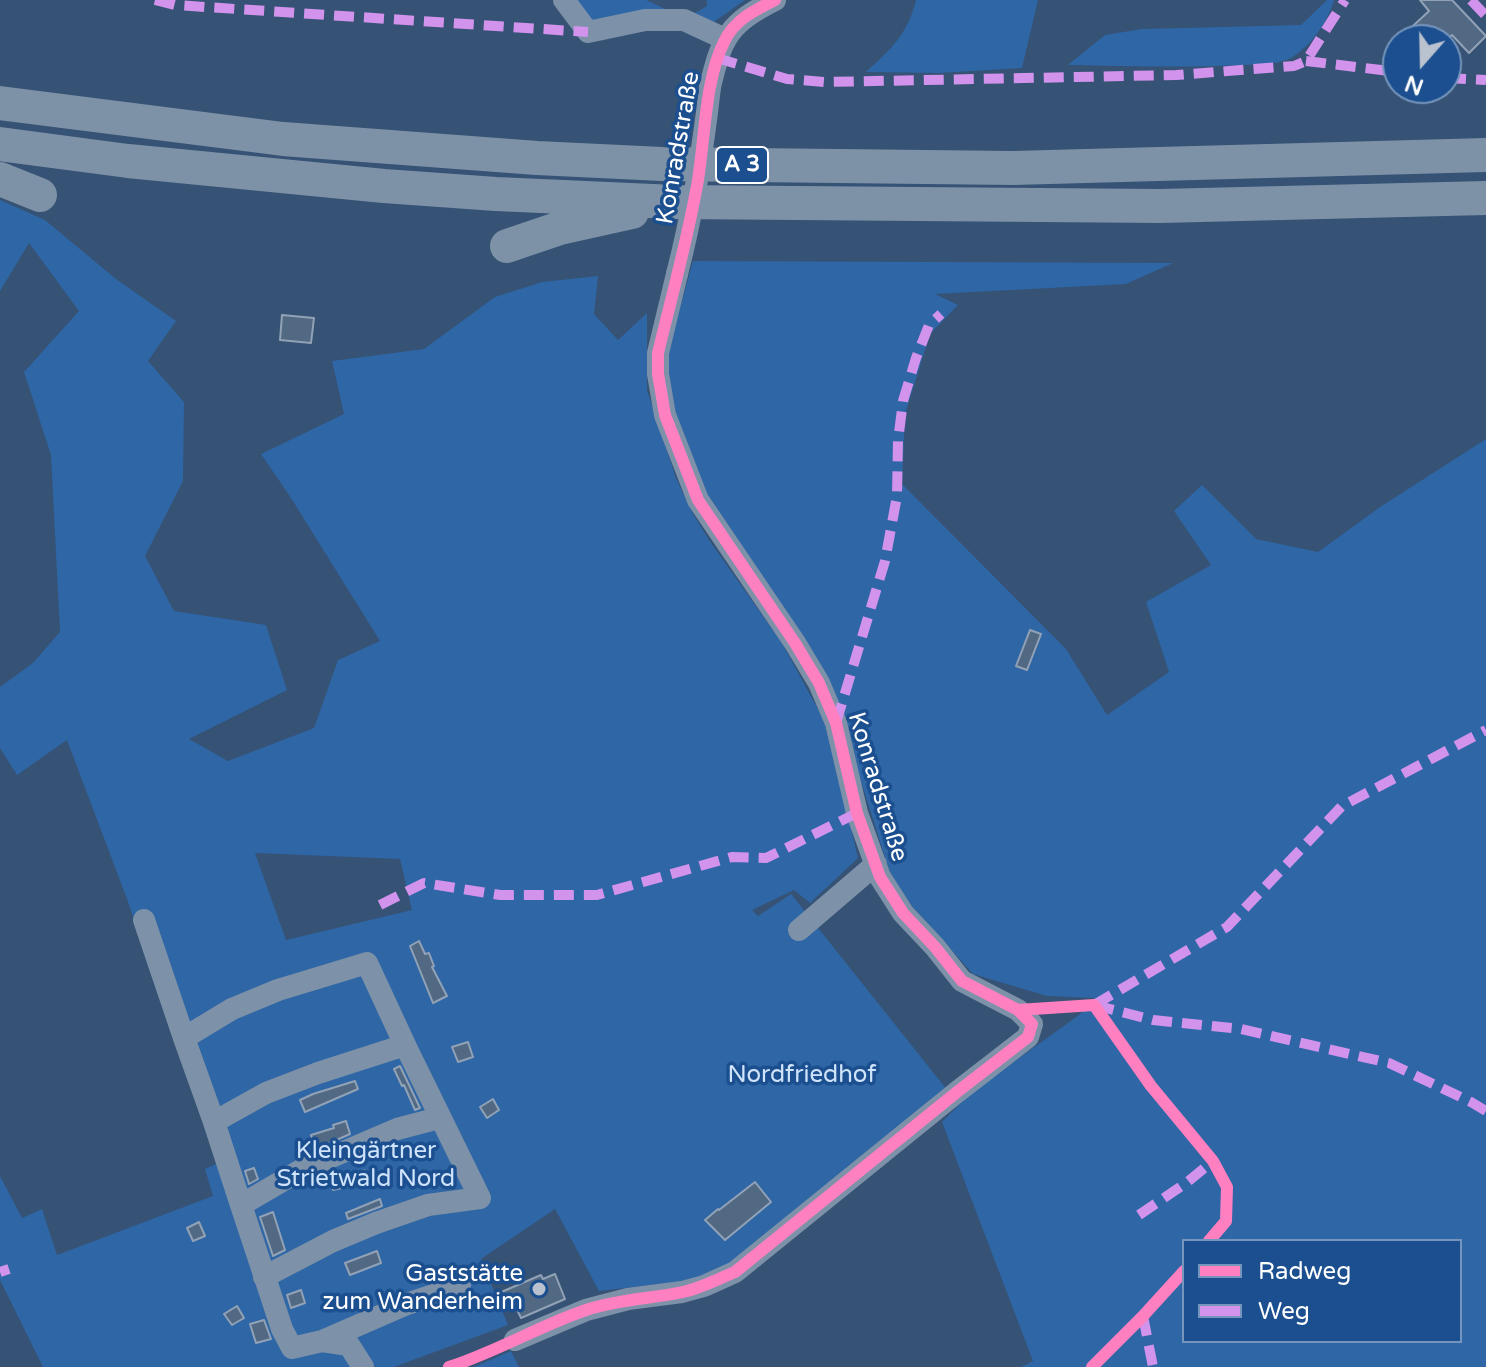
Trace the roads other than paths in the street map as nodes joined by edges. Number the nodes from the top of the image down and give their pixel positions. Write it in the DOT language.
graph roads {
  1 [pos="564,0"];
  2 [pos="775,0"];
  3 [pos="725,39"];
  4 [pos="0,103"];
  5 [pos="0,144"];
  6 [pos="1486,155"];
  7 [pos="0,179"];
  8 [pos="40,195"];
  9 [pos="1486,198"];
  10 [pos="675,202"];
  11 [pos="507,246"];
  12 [pos="876,864"];
  13 [pos="144,920"];
  14 [pos="799,930"];
  15 [pos="184,1038"];
  16 [pos="405,1045"];
  17 [pos="439,1118"];
  18 [pos="214,1122"];
  19 [pos="241,1205"];
  20 [pos="264,1277"];
  21 [pos="460,1286"];
  22 [pos="515,1340"];
  23 [pos="322,1341"];
  24 [pos="363,1367"];
  1 -- 3 [label="street"];
  2 -- 3 [label="street, Konradstraße"];
  3 -- 12 [label="street, Konradstraße, bridge"];
  4 -- 6 [label="highway, A 3"];
  5 -- 10 [label="highway, A 3"];
  7 -- 8 [label="highway"];
  9 -- 10 [label="highway, A 3"];
  10 -- 11 [label="highway"];
  12 -- 14 [label="street"];
  12 -- 22 [label="street, Konradstraße"];
  13 -- 15 [label="street"];
  15 -- 16 [label="street"];
  15 -- 18 [label="street"];
  16 -- 17 [label="street"];
  16 -- 18 [label="street"];
  17 -- 19 [label="street"];
  17 -- 20 [label="street"];
  18 -- 19 [label="street"];
  19 -- 20 [label="street"];
  20 -- 23 [label="street"];
  21 -- 23 [label="street"];
  23 -- 24 [label="street"];
}
